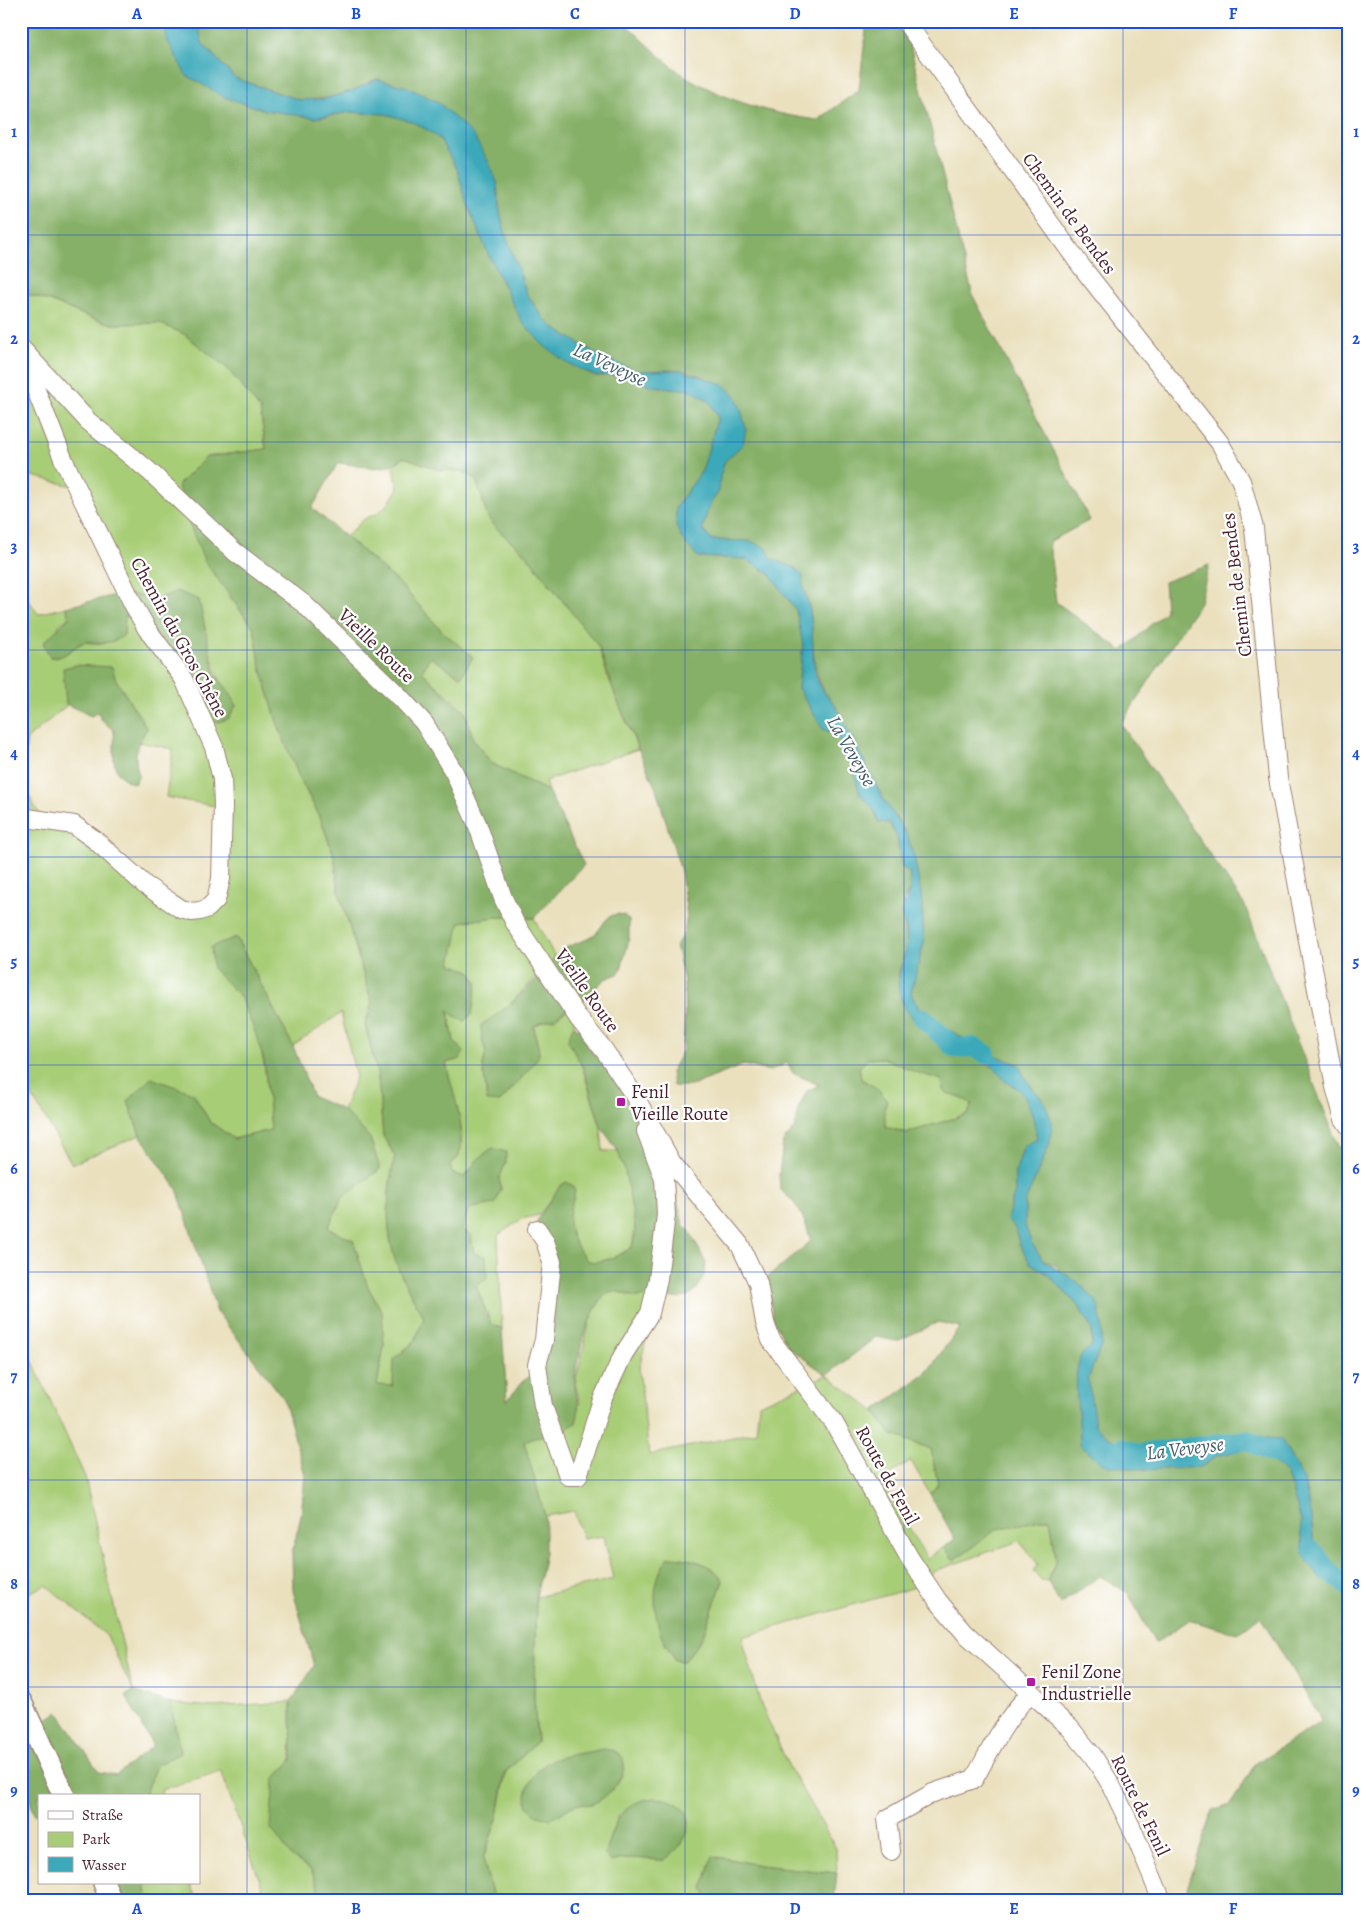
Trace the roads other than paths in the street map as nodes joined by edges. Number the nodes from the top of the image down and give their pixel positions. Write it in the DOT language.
graph roads {
  1 [pos="905,21"];
  2 [pos="21,348"];
  3 [pos="33,362"];
  4 [pos="21,817"];
  5 [pos="604,1050"];
  6 [pos="634,1095"];
  7 [pos="1349,1126"];
  8 [pos="537,1229"];
  9 [pos="1032,1692"];
  10 [pos="21,1702"];
  11 [pos="63,1794"];
  12 [pos="891,1851"];
  13 [pos="104,1884"];
  14 [pos="111,1901"];
  15 [pos="1162,1901"];
  1 -- 7 [label="street, Chemin de Bendes"];
  2 -- 3 [label="street, Vieille Route"];
  3 -- 4 [label="street, Chemin du Gros Chêne"];
  3 -- 5 [label="street, Vieille Route"];
  5 -- 6 [label="street, Route de Fenil"];
  6 -- 8 [label="street"];
  6 -- 9 [label="street, Route de Fenil"];
  9 -- 12 [label="street"];
  9 -- 15 [label="street, Route de Fenil"];
  10 -- 11 [label="main road"];
  13 -- 14 [label="main road"];
}
